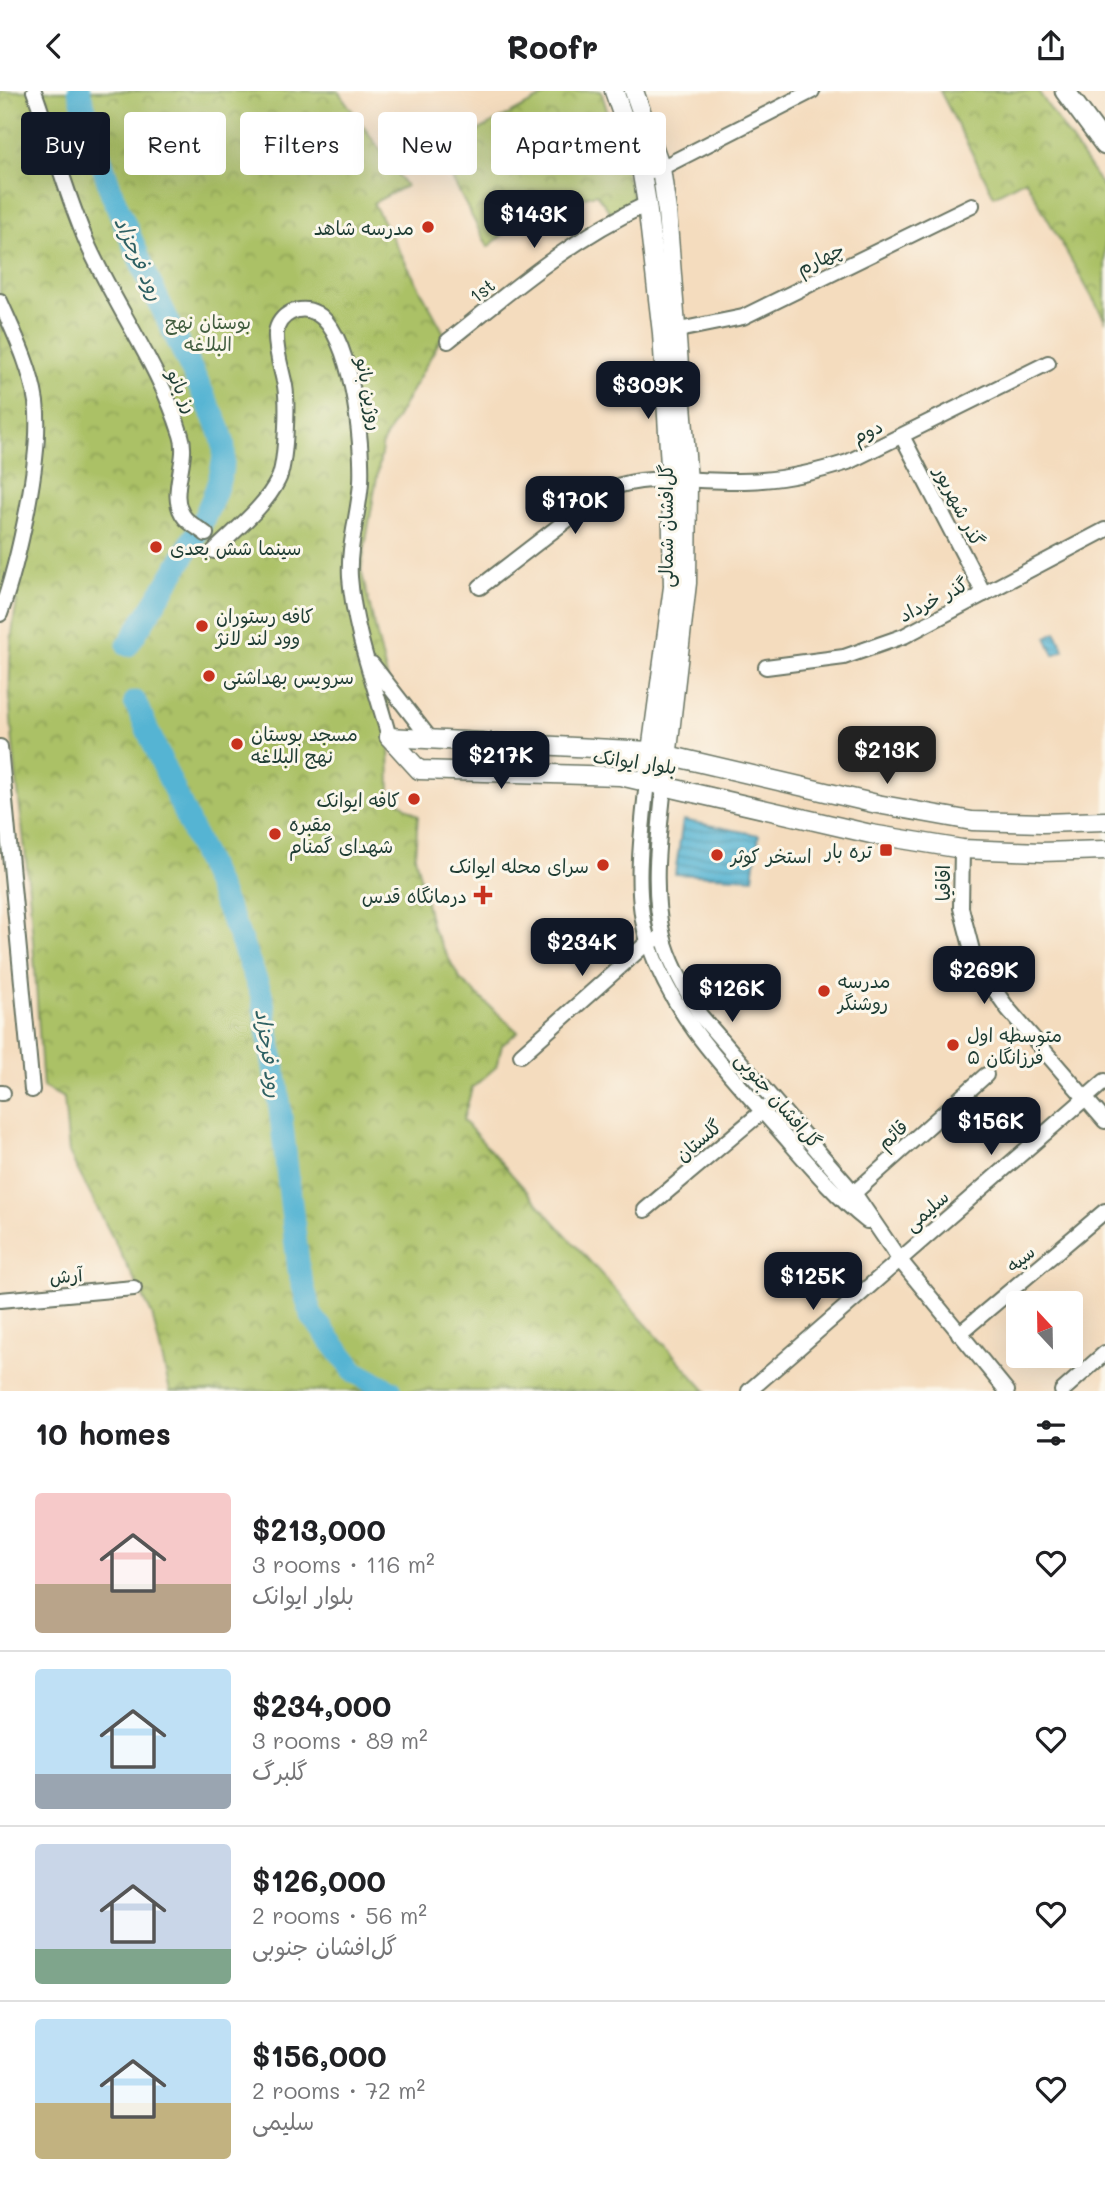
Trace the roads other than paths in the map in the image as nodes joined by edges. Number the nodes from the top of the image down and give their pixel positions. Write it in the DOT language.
graph roads {
  1 [pos="34,91"];
  2 [pos="614,91"];
  3 [pos="634,91"];
  4 [pos="812,91"];
  5 [pos="1065,91"];
  6 [pos="621,112"];
  7 [pos="641,112"];
  8 [pos="1105,145"];
  9 [pos="666,166"];
  10 [pos="642,175"];
  11 [pos="661,175"];
  12 [pos="647,204"];
  13 [pos="972,205"];
  14 [pos="0,301"];
  15 [pos="670,332"];
  16 [pos="448,341"];
  17 [pos="1048,363"];
  18 [pos="902,436"];
  19 [pos="680,482"];
  20 [pos="1105,530"];
  21 [pos="206,534"];
  22 [pos="214,551"];
  23 [pos="480,587"];
  24 [pos="984,594"];
  25 [pos="0,614"];
  26 [pos="368,659"];
  27 [pos="766,667"];
  28 [pos="389,737"];
  29 [pos="431,740"];
  30 [pos="0,747"];
  31 [pos="650,751"];
  32 [pos="668,756"];
  33 [pos="656,783"];
  34 [pos="2,798"];
  35 [pos="1105,821"];
  36 [pos="962,849"];
  37 [pos="1105,850"];
  38 [pos="7,901"];
  39 [pos="663,938"];
  40 [pos="648,942"];
  41 [pos="521,1055"];
  42 [pos="986,1075"];
  43 [pos="1105,1081"];
  44 [pos="32,1090"];
  45 [pos="1085,1098"];
  46 [pos="776,1101"];
  47 [pos="763,1111"];
  48 [pos="1105,1121"];
  49 [pos="854,1193"];
  50 [pos="645,1210"];
  51 [pos="1105,1212"];
  52 [pos="876,1228"];
  53 [pos="899,1259"];
  54 [pos="134,1288"];
  55 [pos="0,1300"];
  56 [pos="959,1333"];
  57 [pos="1105,1353"];
  58 [pos="749,1391"];
  59 [pos="1007,1391"];
  60 [pos="1062,1391"];
  1 -- 21 [label="street, رز بانو"];
  2 -- 6 [label="main road, گل‌افشان شمالی"];
  3 -- 7 [label="main road, گل‌افشان شمالی"];
  4 -- 9 [label="street"];
  5 -- 8 [label="highway"];
  10 -- 12 [label="main road, گل‌افشان شمالی"];
  11 -- 15 [label="main road, گل‌افشان شمالی"];
  12 -- 15 [label="main road, گل‌افشان شمالی"];
  12 -- 16 [label="street, 1st"];
  13 -- 15 [label="street, چهارم"];
  14 -- 25 [label="street"];
  15 -- 19 [label="main road, گل‌افشان شمالی"];
  17 -- 18 [label="street, دوم"];
  18 -- 19 [label="street, دوم"];
  18 -- 24 [label="street, گذر شهریور"];
  19 -- 23 [label="street, دوم"];
  19 -- 31 [label="main road, گل‌افشان شمالی"];
  19 -- 32 [label="main road, گل‌افشان شمالی"];
  20 -- 24 [label="street, گذر خرداد"];
  22 -- 26 [label="street, روژین بانو"];
  24 -- 27 [label="street, گذر خرداد"];
  26 -- 28 [label="street"];
  26 -- 29 [label="street"];
  28 -- 29 [label="main road, بلوار ایوانک"];
  28 -- 33 [label="main road, بلوار ایوانک"];
  29 -- 31 [label="main road, بلوار ایوانک"];
  30 -- 34 [label="street"];
  31 -- 32 [label="main road, بلوار ایوانک"];
  31 -- 33 [label="main road, گل‌افشان شمالی"];
  32 -- 33 [label="main road, گل‌افشان شمالی"];
  32 -- 35 [label="main road, بلوار ایوانک"];
  33 -- 36 [label="main road, بلوار ایوانک"];
  33 -- 39 [label="street, گل‌افشان جنوبی"];
  33 -- 40 [label="street, گل‌افشان جنوبی"];
  34 -- 38 [label="street"];
  36 -- 37 [label="main road, بلوار ایوانک"];
  36 -- 45 [label="street, اقاقیا"];
  38 -- 44 [label="street"];
  39 -- 40 [label="street"];
  39 -- 46 [label="street, گل‌افشان جنوبی"];
  40 -- 41 [label="street"];
  40 -- 47 [label="street, گل‌افشان جنوبی"];
  42 -- 49 [label="street, قائم"];
  43 -- 45 [label="street, سلیمی"];
  45 -- 48 [label="street, اقاقیا"];
  45 -- 53 [label="street, سلیمی"];
  46 -- 47 [label="street, گلستان"];
  46 -- 49 [label="street, گل‌افشان جنوبی"];
  47 -- 50 [label="street, گلستان"];
  47 -- 52 [label="street, گل‌افشان جنوبی"];
  49 -- 52 [label="street, گل‌افشان جنوبی"];
  51 -- 56 [label="street, سپه"];
  52 -- 53 [label="street, گل‌افشان جنوبی"];
  53 -- 56 [label="street, گل‌افشان جنوبی"];
  53 -- 58 [label="street, سلیمی"];
  54 -- 55 [label="street, آرش"];
  56 -- 59 [label="street, گل‌افشان جنوبی"];
  57 -- 60 [label="street"];
}
